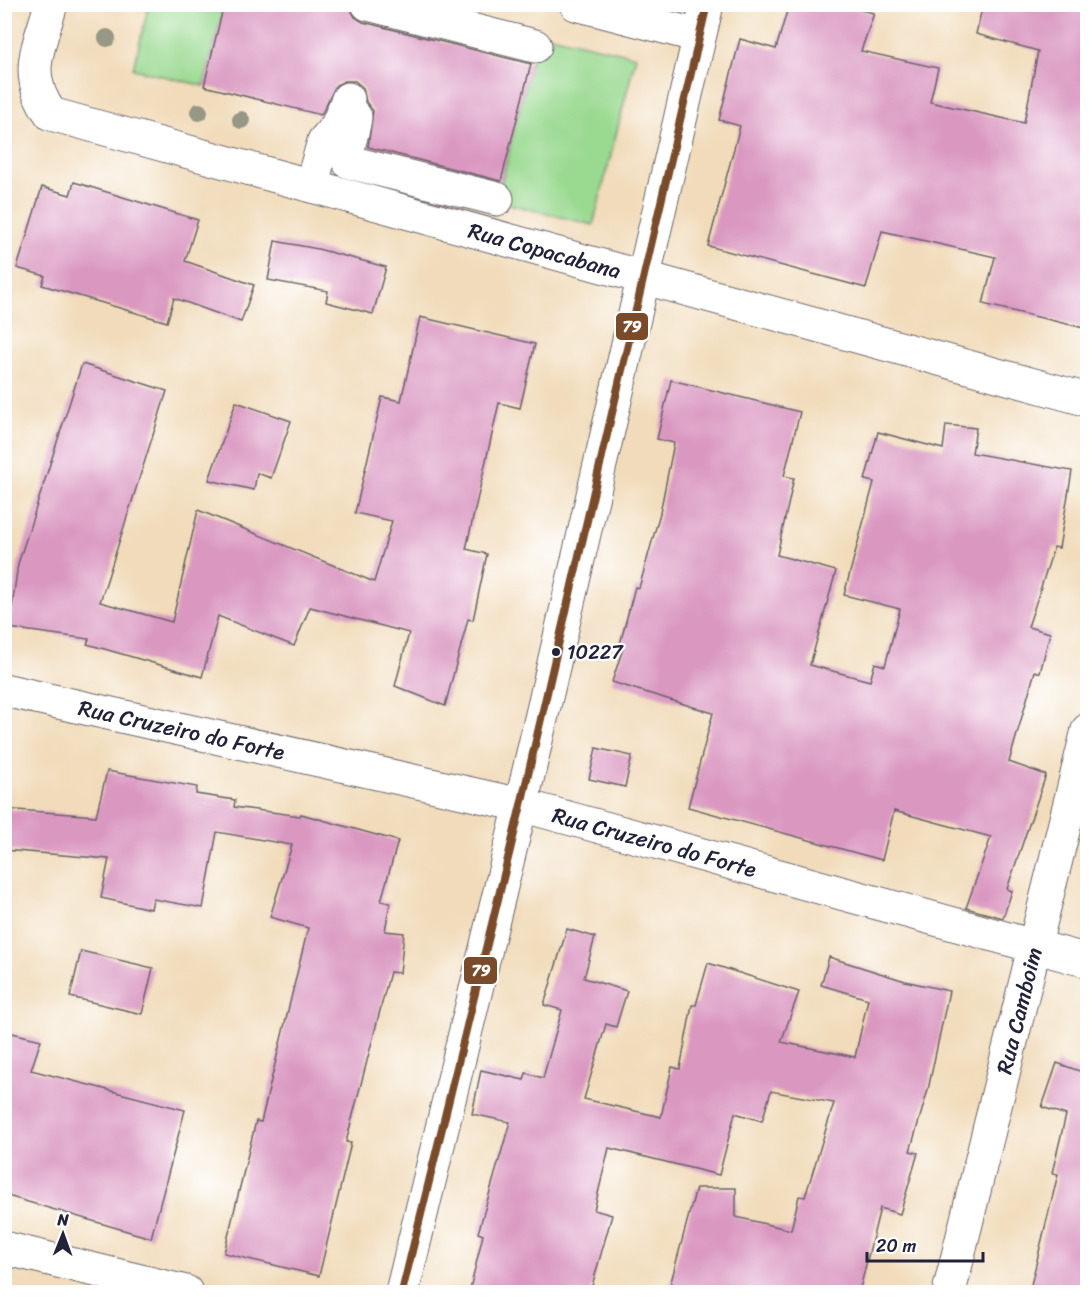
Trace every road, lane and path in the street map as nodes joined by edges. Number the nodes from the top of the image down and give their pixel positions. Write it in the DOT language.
graph roads {
  1 [pos="51,4"];
  2 [pos="368,4"];
  3 [pos="576,4"];
  4 [pos="707,4"];
  5 [pos="699,36"];
  6 [pos="535,46"];
  7 [pos="311,186"];
  8 [pos="497,199"];
  9 [pos="643,278"];
  10 [pos="1088,400"];
  11 [pos="4,690"];
  12 [pos="1088,730"];
  13 [pos="521,804"];
  14 [pos="1034,946"];
  15 [pos="1088,962"];
  16 [pos="4,1248"];
  17 [pos="186,1293"];
  18 [pos="402,1293"];
  19 [pos="949,1293"];
  1 -- 7 [label="street, Rua Copacabana"];
  2 -- 6 [label="street"];
  3 -- 5 [label="street"];
  4 -- 5 [label="street"];
  5 -- 9 [label="street"];
  7 -- 8 [label="street"];
  7 -- 9 [label="street, Rua Copacabana"];
  9 -- 10 [label="street, Rua Copacabana"];
  9 -- 13 [label="street"];
  11 -- 13 [label="street, Rua Cruzeiro do Forte"];
  12 -- 14 [label="street, Rua Camboim"];
  13 -- 14 [label="street, Rua Cruzeiro do Forte"];
  13 -- 18 [label="street"];
  14 -- 15 [label="street, Rua Cruzeiro do Forte"];
  14 -- 19 [label="street, Rua Camboim"];
  16 -- 17 [label="street"];
}
